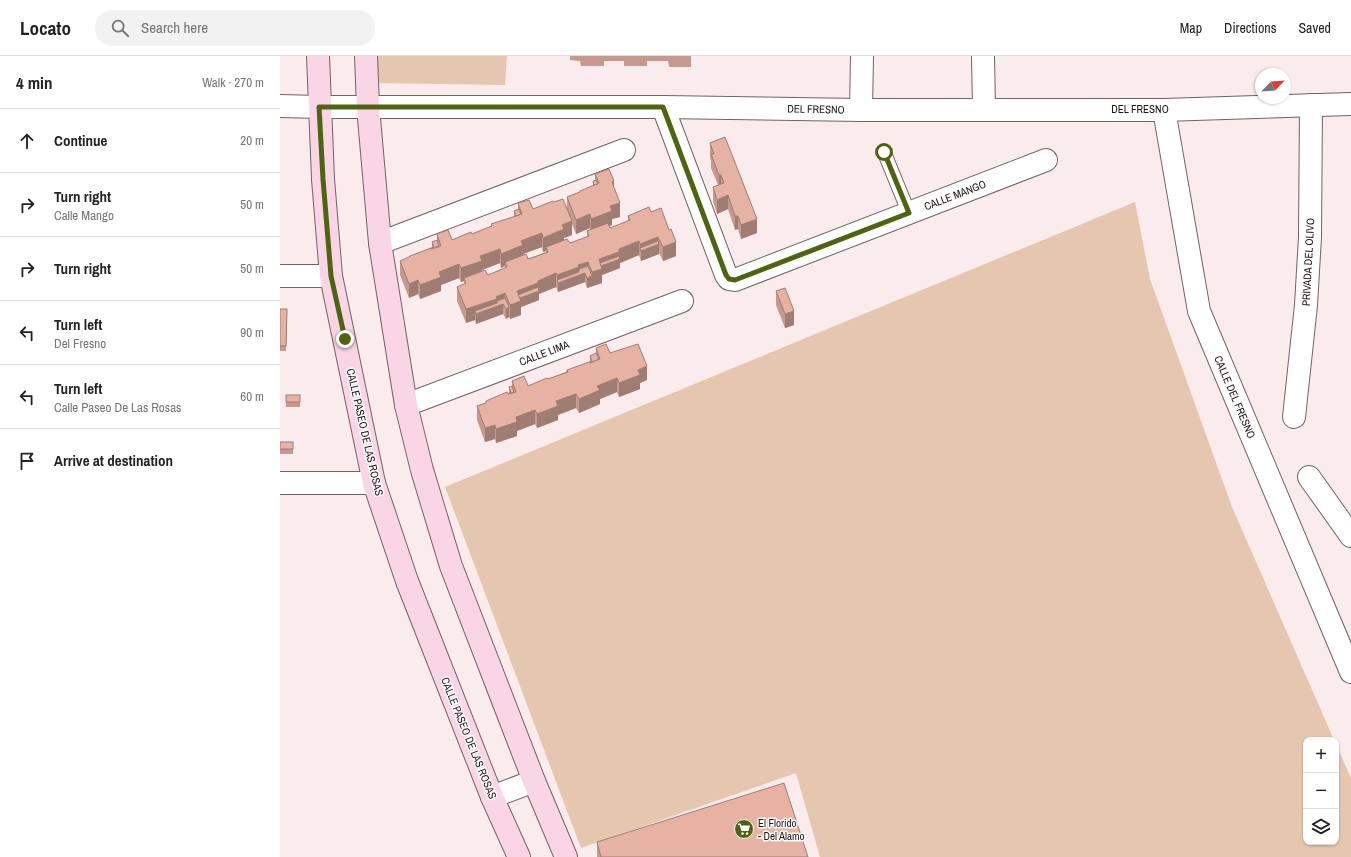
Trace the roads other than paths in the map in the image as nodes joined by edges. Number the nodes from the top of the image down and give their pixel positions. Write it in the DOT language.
graph roads {
  1 [pos="318,56"];
  2 [pos="366,56"];
  3 [pos="862,56"];
  4 [pos="983,56"];
  5 [pos="1351,104"];
  6 [pos="1311,105"];
  7 [pos="280,106"];
  8 [pos="319,107"];
  9 [pos="368,107"];
  10 [pos="663,107"];
  11 [pos="984,109"];
  12 [pos="861,110"];
  13 [pos="1164,110"];
  14 [pos="624,150"];
  15 [pos="884,152"];
  16 [pos="1046,160"];
  17 [pos="909,213"];
  18 [pos="380,243"];
  19 [pos="280,276"];
  20 [pos="331,276"];
  21 [pos="682,301"];
  22 [pos="406,405"];
  23 [pos="1294,417"];
  24 [pos="1309,476"];
  25 [pos="280,483"];
  26 [pos="374,483"];
  27 [pos="1351,536"];
  28 [pos="1351,672"];
  29 [pos="534,781"];
  30 [pos="492,797"];
  31 [pos="519,857"];
  32 [pos="566,857"];
  1 -- 8 [label="street, CALLE PASEO DE LAS ROSAS"];
  2 -- 9 [label="street"];
  3 -- 12 [label="street"];
  4 -- 11 [label="street"];
  5 -- 6 [label="street, DEL FRESNO"];
  6 -- 13 [label="street, DEL FRESNO"];
  6 -- 23 [label="street, PRIVADA DEL OLIVO"];
  7 -- 8 [label="street, DEL FRESNO"];
  8 -- 9 [label="street, DEL FRESNO"];
  8 -- 20 [label="street, CALLE PASEO DE LAS ROSAS"];
  9 -- 10 [label="street, DEL FRESNO"];
  9 -- 18 [label="street"];
  10 -- 12 [label="street, DEL FRESNO"];
  10 -- 17 [label="street, CALLE MANGO"];
  11 -- 12 [label="street, DEL FRESNO"];
  11 -- 13 [label="street, DEL FRESNO"];
  13 -- 28 [label="street, CALLE DEL FRESNO"];
  14 -- 18 [label="street"];
  15 -- 17 [label="lane"];
  16 -- 17 [label="street, CALLE MANGO"];
  18 -- 22 [label="street"];
  19 -- 20 [label="street"];
  20 -- 26 [label="street, CALLE PASEO DE LAS ROSAS"];
  21 -- 22 [label="street, CALLE LIMA"];
  22 -- 29 [label="street"];
  24 -- 27 [label="street"];
  25 -- 26 [label="street"];
  26 -- 30 [label="street, CALLE PASEO DE LAS ROSAS"];
  29 -- 30 [label="street"];
  29 -- 32 [label="street"];
  30 -- 31 [label="street, CALLE PASEO DE LAS ROSAS"];
}
